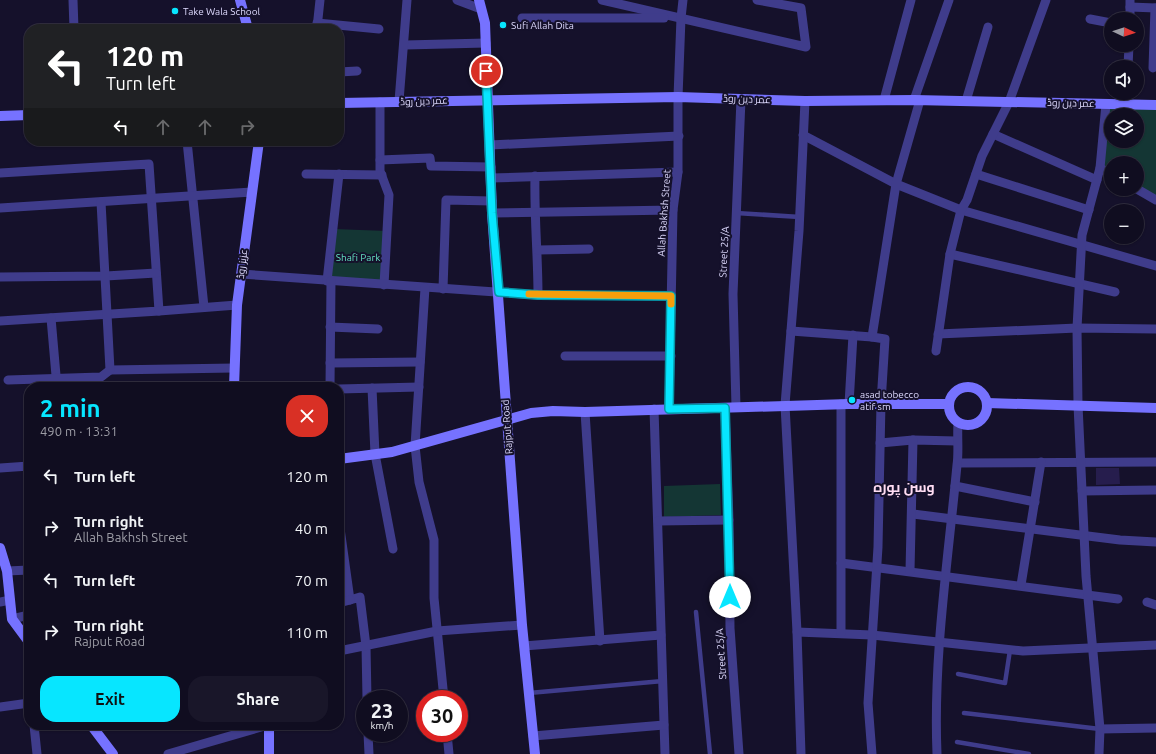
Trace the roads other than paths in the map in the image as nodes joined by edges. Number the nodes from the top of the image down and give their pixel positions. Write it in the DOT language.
graph roads {
  1 [pos="73,0"];
  2 [pos="240,0"];
  3 [pos="320,0"];
  4 [pos="407,0"];
  5 [pos="457,0"];
  6 [pos="602,0"];
  7 [pos="683,0"];
  8 [pos="757,0"];
  9 [pos="911,0"];
  10 [pos="949,0"];
  11 [pos="1046,0"];
  12 [pos="1130,3"];
  13 [pos="480,5"];
  14 [pos="1155,8"];
  15 [pos="522,18"];
  16 [pos="681,18"];
  17 [pos="1090,19"];
  18 [pos="1104,22"];
  19 [pos="74,24"];
  20 [pos="247,24"];
  21 [pos="317,24"];
  22 [pos="344,27"];
  23 [pos="988,27"];
  24 [pos="379,29"];
  25 [pos="486,43"];
  26 [pos="405,45"];
  27 [pos="1153,68"];
  28 [pos="357,71"];
  29 [pos="344,72"];
  30 [pos="678,96"];
  31 [pos="487,99"];
  32 [pos="741,99"];
  33 [pos="805,100"];
  34 [pos="884,100"];
  35 [pos="917,100"];
  36 [pos="1126,100"];
  37 [pos="399,101"];
  38 [pos="966,101"];
  39 [pos="380,102"];
  40 [pos="1009,102"];
  41 [pos="344,103"];
  42 [pos="1106,104"];
  43 [pos="1126,104"];
  44 [pos="1156,105"];
  45 [pos="24,115"];
  46 [pos="0,116"];
  47 [pos="993,134"];
  48 [pos="803,135"];
  49 [pos="679,136"];
  50 [pos="490,145"];
  51 [pos="187,146"];
  52 [pos="258,146"];
  53 [pos="380,160"];
  54 [pos="1100,168"];
  55 [pos="1104,170"];
  56 [pos="678,172"];
  57 [pos="0,173"];
  58 [pos="491,173"];
  59 [pos="306,174"];
  60 [pos="339,174"];
  61 [pos="976,174"];
  62 [pos="382,175"];
  63 [pos="535,176"];
  64 [pos="1097,180"];
  65 [pos="896,184"];
  66 [pos="252,192"];
  67 [pos="1144,193"];
  68 [pos="192,196"];
  69 [pos="150,199"];
  70 [pos="1156,200"];
  71 [pos="492,201"];
  72 [pos="101,202"];
  73 [pos="0,208"];
  74 [pos="673,210"];
  75 [pos="961,210"];
  76 [pos="1089,210"];
  77 [pos="535,212"];
  78 [pos="492,213"];
  79 [pos="736,213"];
  80 [pos="800,217"];
  81 [pos="1082,245"];
  82 [pos="589,249"];
  83 [pos="538,250"];
  84 [pos="950,254"];
  85 [pos="1156,266"];
  86 [pos="156,273"];
  87 [pos="241,274"];
  88 [pos="106,276"];
  89 [pos="0,277"];
  90 [pos="329,281"];
  91 [pos="1080,284"];
  92 [pos="384,285"];
  93 [pos="425,288"];
  94 [pos="443,289"];
  95 [pos="499,292"];
  96 [pos="1115,292"];
  97 [pos="538,295"];
  98 [pos="671,296"];
  99 [pos="237,305"];
  100 [pos="204,307"];
  101 [pos="159,310"];
  102 [pos="108,314"];
  103 [pos="51,318"];
  104 [pos="0,321"];
  105 [pos="330,327"];
  106 [pos="1077,328"];
  107 [pos="378,329"];
  108 [pos="1156,329"];
  109 [pos="791,331"];
  110 [pos="938,334"];
  111 [pos="852,335"];
  112 [pos="872,337"];
  113 [pos="936,351"];
  114 [pos="565,356"];
  115 [pos="671,356"];
  116 [pos="330,362"];
  117 [pos="420,362"];
  118 [pos="234,368"];
  119 [pos="110,370"];
  120 [pos="8,380"];
  121 [pos="57,382"];
  122 [pos="234,382"];
  123 [pos="330,382"];
  124 [pos="419,387"];
  125 [pos="372,388"];
  126 [pos="344,389"];
  127 [pos="881,403"];
  128 [pos="987,403"];
  129 [pos="845,404"];
  130 [pos="948,404"];
  131 [pos="785,405"];
  132 [pos="1078,405"];
  133 [pos="736,407"];
  134 [pos="725,408"];
  135 [pos="1156,408"];
  136 [pos="654,409"];
  137 [pos="669,409"];
  138 [pos="585,412"];
  139 [pos="506,419"];
  140 [pos="958,423"];
  141 [pos="913,440"];
  142 [pos="957,442"];
  143 [pos="880,443"];
  144 [pos="415,446"];
  145 [pos="375,454"];
  146 [pos="344,458"];
  147 [pos="1080,461"];
  148 [pos="1041,462"];
  149 [pos="1156,462"];
  150 [pos="958,463"];
  151 [pos="24,466"];
  152 [pos="0,468"];
  153 [pos="955,486"];
  154 [pos="1156,490"];
  155 [pos="1082,491"];
  156 [pos="1035,502"];
  157 [pos="912,514"];
  158 [pos="952,518"];
  159 [pos="729,520"];
  160 [pos="658,522"];
  161 [pos="1030,528"];
  162 [pos="1084,534"];
  163 [pos="1156,542"];
  164 [pos="393,549"];
  165 [pos="1,553"];
  166 [pos="344,557"];
  167 [pos="841,563"];
  168 [pos="876,567"];
  169 [pos="24,570"];
  170 [pos="7,571"];
  171 [pos="910,571"];
  172 [pos="946,575"];
  173 [pos="1021,585"];
  174 [pos="1088,593"];
  175 [pos="1118,599"];
  176 [pos="350,600"];
  177 [pos="5,601"];
  178 [pos="344,602"];
  179 [pos="696,612"];
  180 [pos="24,616"];
  181 [pos="12,619"];
  182 [pos="522,624"];
  183 [pos="437,631"];
  184 [pos="797,632"];
  185 [pos="841,633"];
  186 [pos="24,635"];
  187 [pos="662,635"];
  188 [pos="872,635"];
  189 [pos="600,641"];
  190 [pos="941,642"];
  191 [pos="1156,645"];
  192 [pos="366,646"];
  193 [pos="524,646"];
  194 [pos="1093,649"];
  195 [pos="344,650"];
  196 [pos="1010,650"];
  197 [pos="958,674"];
  198 [pos="663,681"];
  199 [pos="367,690"];
  200 [pos="443,690"];
  201 [pos="529,693"];
  202 [pos="24,704"];
  203 [pos="0,707"];
  204 [pos="964,713"];
  205 [pos="664,725"];
  206 [pos="1156,728"];
  207 [pos="1100,729"];
  208 [pos="35,730"];
  209 [pos="97,730"];
  210 [pos="252,730"];
  211 [pos="269,730"];
  212 [pos="533,736"];
  213 [pos="368,742"];
  214 [pos="448,742"];
  215 [pos="957,742"];
  216 [pos="38,753"];
  217 [pos="113,754"];
  218 [pos="168,754"];
  219 [pos="269,754"];
  220 [pos="369,754"];
  221 [pos="449,754"];
  222 [pos="535,754"];
  223 [pos="665,754"];
  224 [pos="710,754"];
  225 [pos="739,754"];
  226 [pos="801,754"];
  227 [pos="872,754"];
  228 [pos="937,754"];
  229 [pos="1029,754"];
  230 [pos="1099,754"];
  1 -- 19 [label="street"];
  2 -- 20 [label="street"];
  3 -- 21 [label="street"];
  4 -- 26 [label="street"];
  5 -- 13 [label="street"];
  6 -- 16 [label="street"];
  7 -- 16 [label="street, Allah Bakhsh Street"];
  8 -- 16 [label="street"];
  9 -- 34 [label="street"];
  10 -- 35 [label="street"];
  11 -- 40 [label="street"];
  12 -- 14 [label="street"];
  13 -- 25 [label="street, Rajput Road"];
  14 -- 27 [label="street"];
  15 -- 16 [label="street"];
  16 -- 30 [label="street, Allah Bakhsh Street"];
  17 -- 18 [label="street"];
  22 -- 24 [label="street"];
  23 -- 38 [label="street"];
  25 -- 26 [label="street"];
  25 -- 31 [label="street, Rajput Road"];
  26 -- 37 [label="street"];
  28 -- 29 [label="street"];
  30 -- 31 [label="street, عمر دین روڈ"];
  30 -- 32 [label="street, عمر دین روڈ"];
  30 -- 49 [label="street, Allah Bakhsh Street"];
  31 -- 37 [label="street, عمر دین روڈ"];
  31 -- 50 [label="street, Rajput Road"];
  32 -- 33 [label="street, عمر دین روڈ"];
  32 -- 79 [label="street, Street 25/A"];
  33 -- 34 [label="street, عمر دین روڈ"];
  33 -- 48 [label="street"];
  34 -- 35 [label="street, عمر دین روڈ"];
  35 -- 38 [label="street, عمر دین روڈ"];
  35 -- 65 [label="street"];
  36 -- 43 [label="street"];
  37 -- 39 [label="street, عمر دین روڈ"];
  38 -- 40 [label="street, عمر دین روڈ"];
  39 -- 41 [label="street, عمر دین روڈ"];
  39 -- 53 [label="street"];
  40 -- 42 [label="street, عمر دین روڈ"];
  40 -- 47 [label="street"];
  42 -- 43 [label="street, عمر دین روڈ"];
  42 -- 54 [label="street"];
  43 -- 44 [label="street, عمر دین روڈ"];
  45 -- 46 [label="street"];
  47 -- 61 [label="street"];
  47 -- 64 [label="street"];
  48 -- 65 [label="street"];
  48 -- 80 [label="street"];
  49 -- 50 [label="street"];
  49 -- 56 [label="street, Allah Bakhsh Street"];
  50 -- 58 [label="street, Rajput Road"];
  51 -- 68 [label="street"];
  52 -- 66 [label="street, عزیز روڈ"];
  53 -- 58 [label="street"];
  53 -- 62 [label="street"];
  54 -- 55 [label="street"];
  54 -- 64 [label="street"];
  56 -- 63 [label="street"];
  56 -- 74 [label="street, Allah Bakhsh Street"];
  57 -- 69 [label="street"];
  58 -- 63 [label="street"];
  58 -- 71 [label="street, Rajput Road"];
  59 -- 60 [label="street"];
  60 -- 62 [label="street"];
  60 -- 90 [label="street"];
  61 -- 75 [label="street"];
  61 -- 76 [label="street"];
  62 -- 92 [label="street"];
  63 -- 77 [label="street"];
  64 -- 76 [label="street"];
  65 -- 75 [label="street"];
  65 -- 112 [label="street"];
  66 -- 68 [label="street"];
  66 -- 87 [label="street, عزیز روڈ"];
  67 -- 70 [label="street"];
  68 -- 69 [label="street"];
  68 -- 100 [label="street"];
  69 -- 72 [label="street"];
  69 -- 86 [label="street"];
  71 -- 78 [label="street, Rajput Road"];
  71 -- 94 [label="street"];
  72 -- 73 [label="street"];
  72 -- 88 [label="street"];
  74 -- 77 [label="street"];
  74 -- 98 [label="street, Allah Bakhsh Street"];
  75 -- 81 [label="street"];
  75 -- 84 [label="street"];
  76 -- 81 [label="street"];
  77 -- 78 [label="street"];
  77 -- 83 [label="street"];
  78 -- 95 [label="street, Rajput Road"];
  79 -- 80 [label="lane"];
  79 -- 133 [label="street, Street 25/A"];
  80 -- 109 [label="street"];
  81 -- 85 [label="street"];
  81 -- 91 [label="street"];
  82 -- 83 [label="street"];
  83 -- 97 [label="street"];
  84 -- 91 [label="street"];
  84 -- 110 [label="street"];
  86 -- 88 [label="street"];
  86 -- 101 [label="street"];
  87 -- 90 [label="street"];
  87 -- 99 [label="street, عزیز روڈ"];
  88 -- 89 [label="street"];
  88 -- 102 [label="street"];
  90 -- 92 [label="street"];
  90 -- 105 [label="street"];
  91 -- 96 [label="street"];
  91 -- 106 [label="street"];
  92 -- 93 [label="street"];
  93 -- 94 [label="street"];
  93 -- 117 [label="street"];
  94 -- 95 [label="street"];
  95 -- 97 [label="street"];
  95 -- 139 [label="street, Rajput Road"];
  97 -- 98 [label="street"];
  98 -- 115 [label="street, Allah Bakhsh Street"];
  99 -- 100 [label="street"];
  99 -- 118 [label="street, عزیز روڈ"];
  100 -- 101 [label="street"];
  101 -- 102 [label="street"];
  102 -- 103 [label="street"];
  102 -- 119 [label="street"];
  103 -- 104 [label="street"];
  103 -- 121 [label="street"];
  105 -- 107 [label="street"];
  105 -- 116 [label="street"];
  106 -- 108 [label="street"];
  106 -- 110 [label="street"];
  106 -- 132 [label="street"];
  109 -- 111 [label="street"];
  109 -- 131 [label="street"];
  110 -- 113 [label="street"];
  111 -- 112 [label="street"];
  111 -- 129 [label="street"];
  112 -- 127 [label="street"];
  114 -- 115 [label="street"];
  115 -- 137 [label="street, Allah Bakhsh Street"];
  116 -- 117 [label="street"];
  116 -- 123 [label="street"];
  117 -- 124 [label="street"];
  118 -- 119 [label="street"];
  118 -- 122 [label="street, عزیز روڈ"];
  119 -- 121 [label="street"];
  120 -- 121 [label="street"];
  124 -- 125 [label="street"];
  124 -- 144 [label="street"];
  125 -- 126 [label="street"];
  125 -- 145 [label="street"];
  127 -- 129 [label="street"];
  127 -- 130 [label="street"];
  127 -- 143 [label="street"];
  128 -- 130 [label="street"];
  128 -- 132 [label="street"];
  128 -- 140 [label="street"];
  129 -- 131 [label="street"];
  129 -- 167 [label="street"];
  130 -- 140 [label="street"];
  131 -- 133 [label="street"];
  131 -- 184 [label="street"];
  132 -- 135 [label="street"];
  132 -- 147 [label="street"];
  133 -- 134 [label="street"];
  134 -- 137 [label="street"];
  134 -- 159 [label="street, Street 25/A"];
  136 -- 137 [label="street"];
  136 -- 138 [label="street"];
  136 -- 160 [label="street"];
  138 -- 139 [label="street"];
  138 -- 189 [label="street"];
  139 -- 144 [label="street"];
  139 -- 182 [label="street, Rajput Road"];
  140 -- 142 [label="street"];
  141 -- 142 [label="street"];
  141 -- 143 [label="street"];
  141 -- 157 [label="street"];
  142 -- 150 [label="street"];
  143 -- 168 [label="street"];
  144 -- 145 [label="street"];
  144 -- 183 [label="street"];
  145 -- 146 [label="street"];
  145 -- 164 [label="street"];
  147 -- 148 [label="street"];
  147 -- 149 [label="street"];
  147 -- 155 [label="street"];
  148 -- 150 [label="street"];
  148 -- 156 [label="street"];
  150 -- 153 [label="street"];
  151 -- 152 [label="street"];
  153 -- 156 [label="street"];
  153 -- 158 [label="street"];
  154 -- 155 [label="street"];
  155 -- 162 [label="street"];
  156 -- 161 [label="street"];
  157 -- 158 [label="street"];
  157 -- 171 [label="street"];
  158 -- 161 [label="street"];
  158 -- 172 [label="street"];
  159 -- 160 [label="street"];
  159 -- 225 [label="street, Street 25/A"];
  160 -- 187 [label="street"];
  161 -- 162 [label="street"];
  161 -- 173 [label="street"];
  162 -- 163 [label="street"];
  162 -- 174 [label="street"];
  165 -- 170 [label="street"];
  166 -- 176 [label="street"];
  167 -- 168 [label="street"];
  167 -- 185 [label="street"];
  168 -- 171 [label="street"];
  168 -- 188 [label="street"];
  169 -- 170 [label="street"];
  170 -- 177 [label="street"];
  171 -- 172 [label="street"];
  172 -- 173 [label="street"];
  172 -- 190 [label="street"];
  173 -- 174 [label="street"];
  174 -- 175 [label="street"];
  174 -- 194 [label="street"];
  176 -- 178 [label="street"];
  176 -- 192 [label="street"];
  177 -- 181 [label="street"];
  179 -- 224 [label="lane"];
  180 -- 181 [label="street"];
  181 -- 186 [label="street"];
  182 -- 183 [label="street"];
  182 -- 193 [label="street, Rajput Road"];
  183 -- 192 [label="street"];
  183 -- 200 [label="street"];
  184 -- 185 [label="street"];
  184 -- 226 [label="street"];
  185 -- 188 [label="street"];
  187 -- 189 [label="street"];
  187 -- 198 [label="street"];
  188 -- 190 [label="street"];
  188 -- 227 [label="street"];
  189 -- 193 [label="street"];
  190 -- 196 [label="street"];
  190 -- 228 [label="street"];
  191 -- 194 [label="street"];
  192 -- 195 [label="street"];
  192 -- 199 [label="street"];
  193 -- 201 [label="street, Rajput Road"];
  194 -- 196 [label="street"];
  194 -- 207 [label="street"];
  196 -- 197 [label="lane"];
  198 -- 201 [label="lane"];
  198 -- 205 [label="street"];
  201 -- 212 [label="street, Rajput Road"];
  202 -- 203 [label="street"];
  204 -- 207 [label="lane"];
  205 -- 212 [label="street"];
  205 -- 223 [label="street"];
  206 -- 207 [label="street"];
  207 -- 230 [label="street"];
  208 -- 216 [label="street"];
  209 -- 217 [label="street"];
  210 -- 218 [label="street"];
  211 -- 219 [label="street"];
  212 -- 222 [label="street, Rajput Road"];
  213 -- 220 [label="street"];
  214 -- 221 [label="street"];
  215 -- 229 [label="lane"];
}
